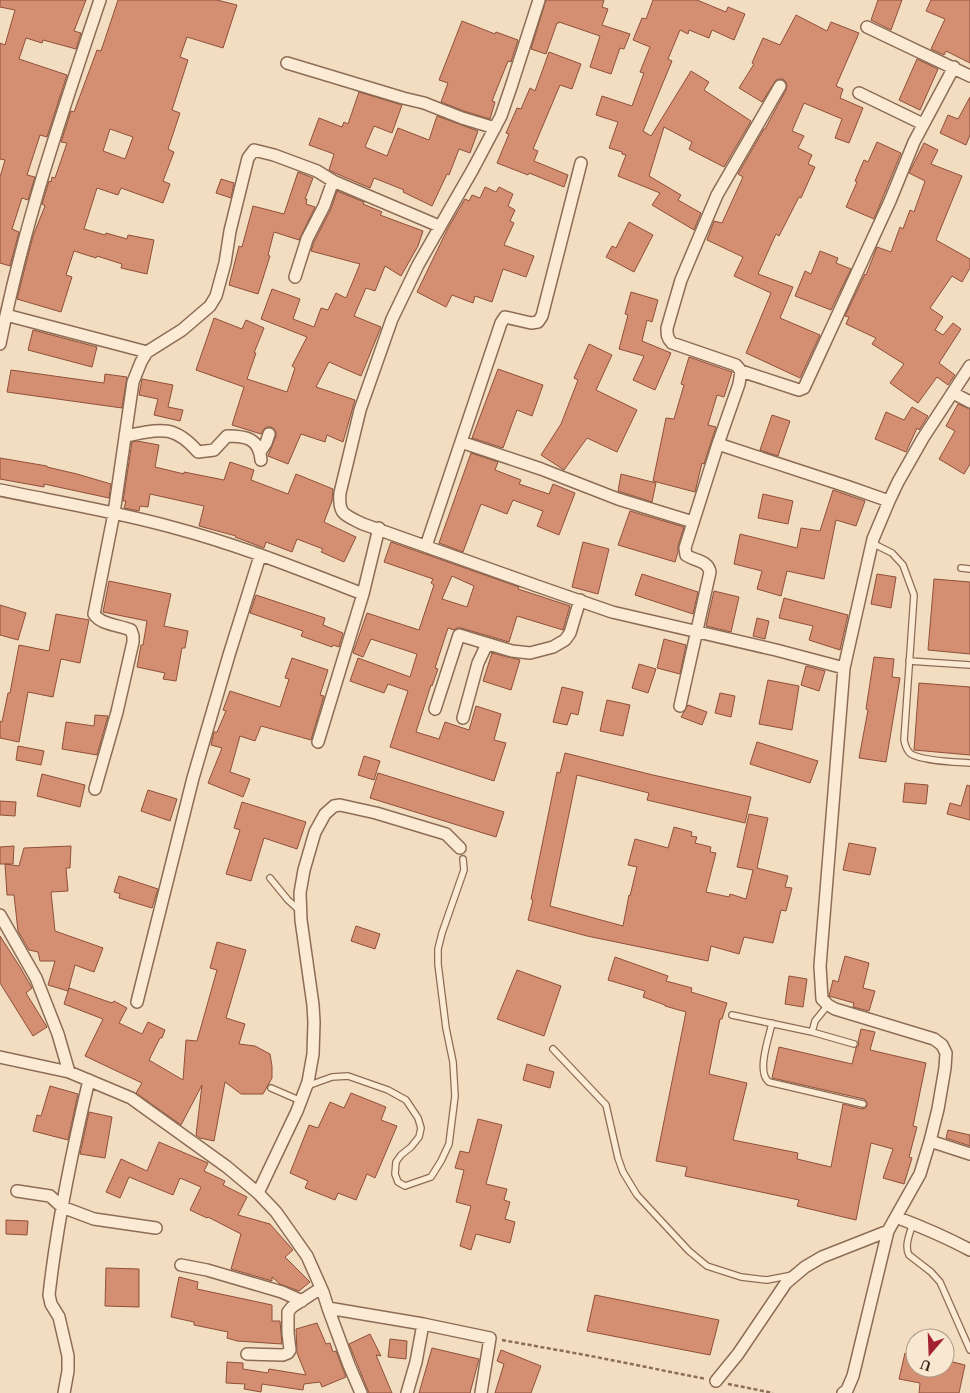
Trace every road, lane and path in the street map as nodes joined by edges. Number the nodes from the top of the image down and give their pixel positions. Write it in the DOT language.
graph roads {
  1 [pos="100,0"];
  2 [pos="539,0"];
  3 [pos="867,27"];
  4 [pos="287,63"];
  5 [pos="954,67"];
  6 [pos="970,75"];
  7 [pos="780,86"];
  8 [pos="859,92"];
  9 [pos="923,124"];
  10 [pos="495,128"];
  11 [pos="581,164"];
  12 [pos="334,181"];
  13 [pos="439,226"];
  14 [pos="295,277"];
  15 [pos="6,315"];
  16 [pos="0,344"];
  17 [pos="147,352"];
  18 [pos="970,366"];
  19 [pos="741,371"];
  20 [pos="953,393"];
  21 [pos="970,402"];
  22 [pos="269,434"];
  23 [pos="125,436"];
  24 [pos="461,442"];
  25 [pos="718,444"];
  26 [pos="0,490"];
  27 [pos="888,501"];
  28 [pos="114,513"];
  29 [pos="693,522"];
  30 [pos="379,528"];
  31 [pos="872,543"];
  32 [pos="426,546"];
  33 [pos="260,556"];
  34 [pos="961,568"];
  35 [pos="970,569"];
  36 [pos="363,594"];
  37 [pos="580,600"];
  38 [pos="696,631"];
  39 [pos="487,644"];
  40 [pos="909,661"];
  41 [pos="970,665"];
  42 [pos="844,668"];
  43 [pos="680,706"];
  44 [pos="435,708"];
  45 [pos="463,718"];
  46 [pos="318,742"];
  47 [pos="970,763"];
  48 [pos="95,789"];
  49 [pos="462,853"];
  50 [pos="270,878"];
  51 [pos="301,912"];
  52 [pos="0,915"];
  53 [pos="137,1002"];
  54 [pos="828,1005"];
  55 [pos="732,1014"];
  56 [pos="772,1023"];
  57 [pos="812,1032"];
  58 [pos="854,1044"];
  59 [pos="553,1050"];
  60 [pos="0,1057"];
  61 [pos="68,1072"];
  62 [pos="89,1080"];
  63 [pos="307,1086"];
  64 [pos="271,1088"];
  65 [pos="301,1101"];
  66 [pos="863,1104"];
  67 [pos="930,1141"];
  68 [pos="970,1154"];
  69 [pos="17,1191"];
  70 [pos="258,1193"];
  71 [pos="62,1207"];
  72 [pos="896,1217"];
  73 [pos="913,1223"];
  74 [pos="156,1228"];
  75 [pos="888,1232"];
  76 [pos="970,1250"];
  77 [pos="181,1265"];
  78 [pos="797,1274"];
  79 [pos="321,1288"];
  80 [pos="302,1301"];
  81 [pos="328,1308"];
  82 [pos="423,1324"];
  83 [pos="490,1338"];
  84 [pos="970,1350"];
  85 [pos="247,1354"];
  86 [pos="716,1381"];
  87 [pos="64,1393"];
  88 [pos="361,1393"];
  89 [pos="407,1393"];
  90 [pos="481,1393"];
  91 [pos="773,1393"];
  92 [pos="843,1393"];
  1 -- 15 [label="street"];
  2 -- 10 [label="street"];
  3 -- 5 [label="street"];
  4 -- 10 [label="street"];
  5 -- 6 [label="street"];
  5 -- 9 [label="street"];
  7 -- 19 [label="street"];
  8 -- 9 [label="street"];
  9 -- 19 [label="street"];
  10 -- 13 [label="street"];
  11 -- 24 [label="street"];
  12 -- 13 [label="street"];
  12 -- 14 [label="street"];
  12 -- 17 [label="street"];
  13 -- 30 [label="street"];
  15 -- 16 [label="street"];
  15 -- 17 [label="street"];
  17 -- 23 [label="street"];
  18 -- 20 [label="street"];
  19 -- 25 [label="street"];
  20 -- 21 [label="street"];
  20 -- 27 [label="street"];
  22 -- 23 [label="street"];
  23 -- 28 [label="street"];
  24 -- 29 [label="street"];
  24 -- 32 [label="street"];
  25 -- 27 [label="street"];
  25 -- 29 [label="street"];
  26 -- 28 [label="street"];
  27 -- 31 [label="street"];
  28 -- 33 [label="street"];
  28 -- 48 [label="street"];
  29 -- 38 [label="street"];
  30 -- 32 [label="street"];
  30 -- 36 [label="street"];
  31 -- 40 [label="lane"];
  31 -- 42 [label="street"];
  32 -- 37 [label="street"];
  33 -- 36 [label="street"];
  33 -- 53 [label="street"];
  34 -- 35 [label="lane"];
  36 -- 46 [label="street"];
  37 -- 38 [label="street"];
  37 -- 39 [label="street"];
  38 -- 42 [label="street"];
  38 -- 43 [label="street"];
  39 -- 44 [label="street"];
  39 -- 45 [label="street"];
  40 -- 41 [label="lane"];
  40 -- 47 [label="lane"];
  42 -- 54 [label="street"];
  49 -- 51 [label="street"];
  49 -- 63 [label="lane"];
  50 -- 51 [label="lane"];
  51 -- 63 [label="street"];
  52 -- 61 [label="street"];
  54 -- 57 [label="lane"];
  54 -- 67 [label="street"];
  55 -- 56 [label="lane"];
  56 -- 57 [label="lane"];
  56 -- 66 [label="lane"];
  57 -- 58 [label="lane"];
  59 -- 78 [label="lane"];
  60 -- 61 [label="street"];
  61 -- 62 [label="street"];
  62 -- 70 [label="street"];
  62 -- 71 [label="street"];
  63 -- 65 [label="street"];
  64 -- 65 [label="lane"];
  65 -- 70 [label="street"];
  67 -- 68 [label="street"];
  67 -- 72 [label="street"];
  69 -- 71 [label="street"];
  70 -- 79 [label="street"];
  71 -- 74 [label="street"];
  71 -- 87 [label="street"];
  72 -- 73 [label="street"];
  72 -- 75 [label="street"];
  73 -- 76 [label="street"];
  73 -- 84 [label="lane"];
  75 -- 78 [label="street"];
  75 -- 92 [label="street"];
  77 -- 80 [label="street"];
  78 -- 86 [label="street"];
  79 -- 80 [label="street"];
  79 -- 81 [label="street"];
  80 -- 85 [label="street"];
  81 -- 82 [label="street"];
  81 -- 88 [label="street"];
  82 -- 83 [label="street"];
  82 -- 89 [label="street"];
  83 -- 86 [label="path"];
  83 -- 90 [label="street"];
  86 -- 91 [label="path"];
}
